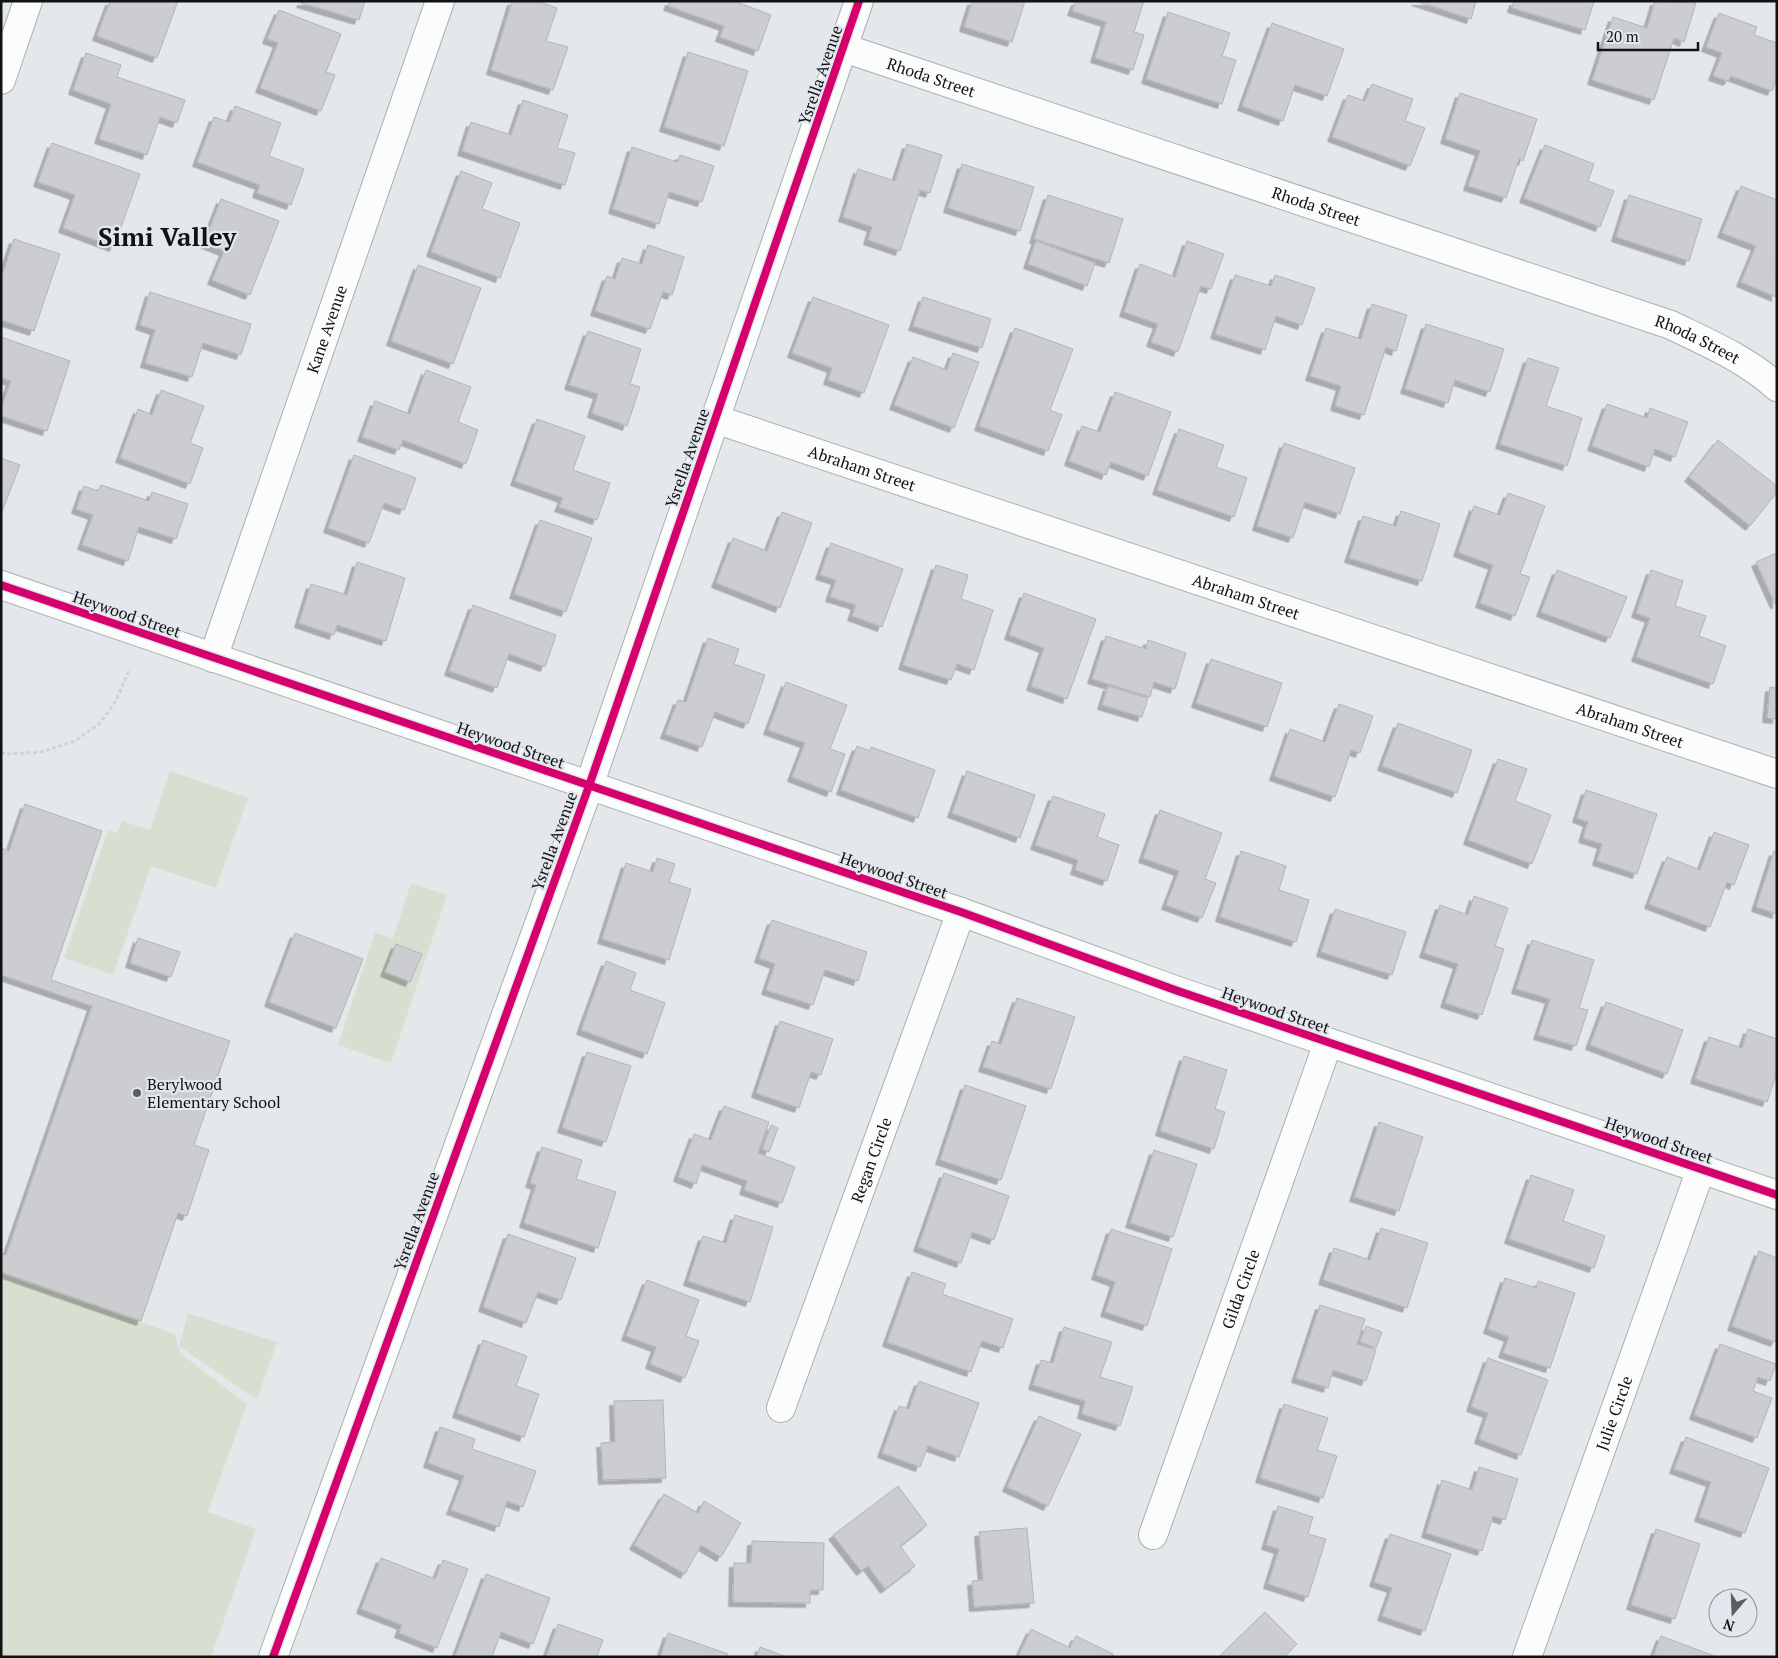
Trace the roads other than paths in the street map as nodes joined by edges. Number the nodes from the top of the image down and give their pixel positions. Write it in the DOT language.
graph roads {
  1 [pos="28,1"];
  2 [pos="440,1"];
  3 [pos="859,1"];
  4 [pos="844,48"];
  5 [pos="1,80"];
  6 [pos="1777,387"];
  7 [pos="715,419"];
  8 [pos="1,585"];
  9 [pos="213,658"];
  10 [pos="1777,774"];
  11 [pos="589,786"];
  12 [pos="961,912"];
  13 [pos="1328,1043"];
  14 [pos="1701,1169"];
  15 [pos="1777,1195"];
  16 [pos="781,1408"];
  17 [pos="1153,1535"];
  18 [pos="273,1657"];
  19 [pos="1527,1657"];
  1 -- 5 [label="street"];
  2 -- 9 [label="street, Kane Avenue"];
  3 -- 4 [label="street, Ysrella Avenue"];
  4 -- 6 [label="street, Rhoda Street"];
  4 -- 7 [label="street, Ysrella Avenue"];
  7 -- 10 [label="street, Abraham Street"];
  7 -- 11 [label="street, Ysrella Avenue"];
  8 -- 9 [label="street, Heywood Street"];
  9 -- 11 [label="street, Heywood Street"];
  11 -- 12 [label="street, Heywood Street"];
  11 -- 18 [label="street, Ysrella Avenue"];
  12 -- 13 [label="street, Heywood Street"];
  12 -- 16 [label="street, Regan Circle"];
  13 -- 14 [label="street, Heywood Street"];
  13 -- 17 [label="street, Gilda Circle"];
  14 -- 15 [label="street, Heywood Street"];
  14 -- 19 [label="street, Julie Circle"];
}
